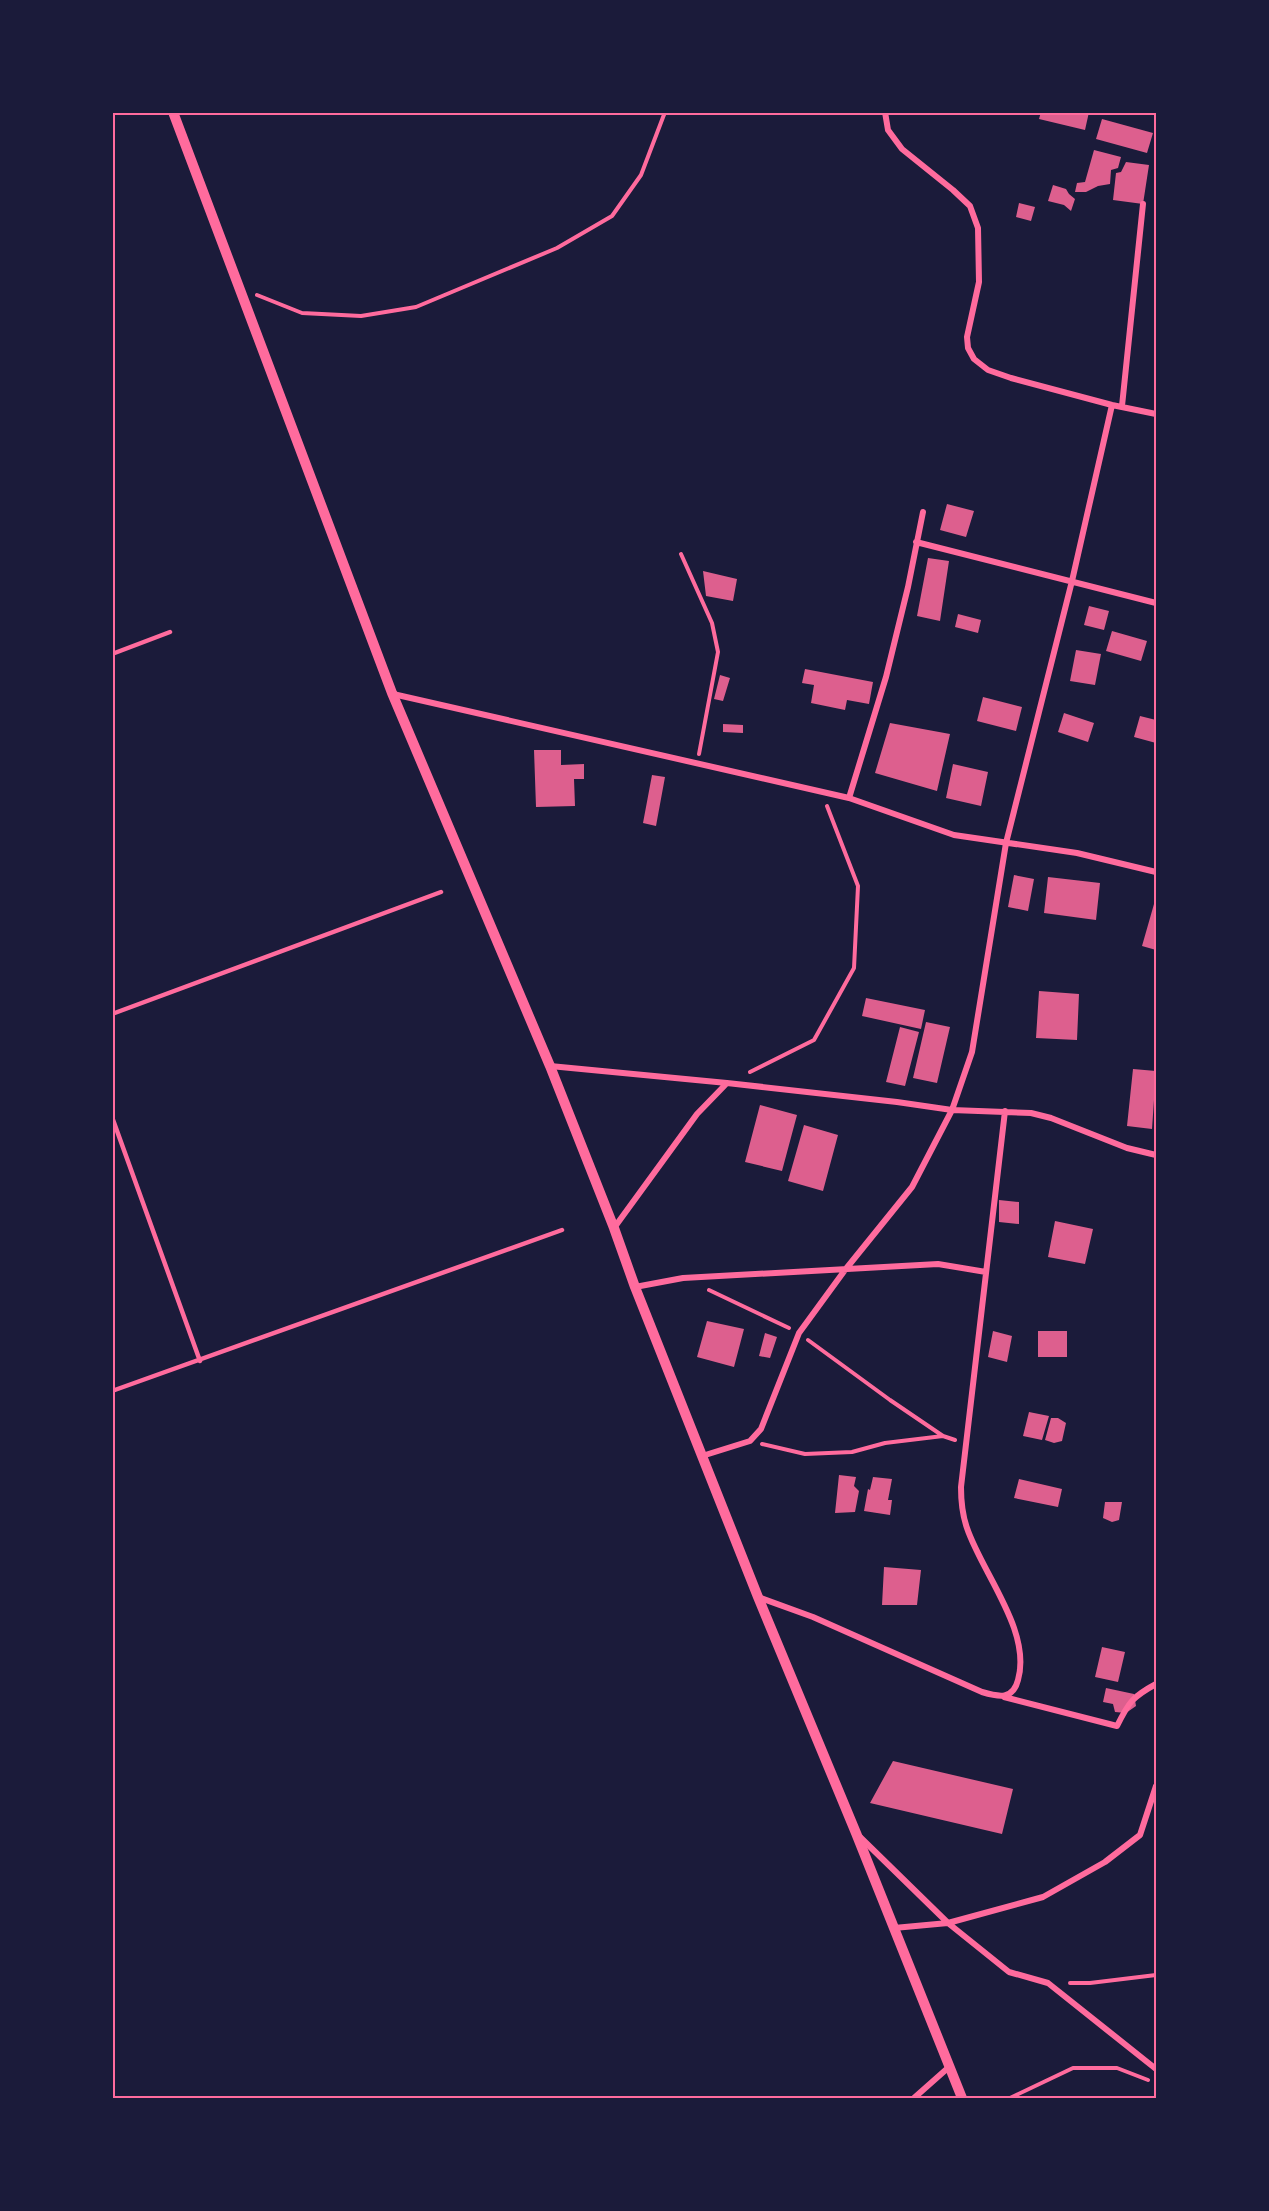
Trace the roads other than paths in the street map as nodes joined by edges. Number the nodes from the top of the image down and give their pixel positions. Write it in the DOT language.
graph roads {
  1 [pos="173,112"];
  2 [pos="885,112"];
  3 [pos="1143,204"];
  4 [pos="1112,405"];
  5 [pos="1122,406"];
  6 [pos="1156,414"];
  7 [pos="923,512"];
  8 [pos="916,542"];
  9 [pos="1072,581"];
  10 [pos="1156,603"];
  11 [pos="170,632"];
  12 [pos="112,654"];
  13 [pos="392,693"];
  14 [pos="849,798"];
  15 [pos="1006,843"];
  16 [pos="1156,872"];
  17 [pos="441,892"];
  18 [pos="112,1014"];
  19 [pos="550,1066"];
  20 [pos="727,1083"];
  21 [pos="952,1110"];
  22 [pos="1005,1111"];
  23 [pos="112,1117"];
  24 [pos="1156,1155"];
  25 [pos="614,1228"];
  26 [pos="562,1230"];
  27 [pos="845,1270"];
  28 [pos="986,1272"];
  29 [pos="635,1287"];
  30 [pos="200,1361"];
  31 [pos="112,1390"];
  32 [pos="702,1456"];
  33 [pos="758,1597"];
  34 [pos="1156,1684"];
  35 [pos="1003,1697"];
  36 [pos="1156,1786"];
  37 [pos="856,1833"];
  38 [pos="948,1923"];
  39 [pos="893,1928"];
  40 [pos="949,2067"];
  41 [pos="1156,2069"];
  42 [pos="914,2098"];
  43 [pos="962,2098"];
  1 -- 13 [label="street"];
  2 -- 4 [label="street"];
  3 -- 5 [label="street"];
  4 -- 5 [label="street"];
  4 -- 9 [label="street"];
  5 -- 6 [label="street"];
  7 -- 8 [label="street"];
  8 -- 9 [label="street"];
  8 -- 14 [label="street"];
  9 -- 10 [label="street"];
  9 -- 15 [label="street"];
  11 -- 12 [label="lane"];
  13 -- 14 [label="street"];
  13 -- 19 [label="street"];
  14 -- 15 [label="street"];
  15 -- 16 [label="street"];
  15 -- 21 [label="street"];
  17 -- 18 [label="lane"];
  19 -- 20 [label="street"];
  19 -- 25 [label="street"];
  20 -- 21 [label="street"];
  20 -- 25 [label="street"];
  21 -- 22 [label="street"];
  21 -- 27 [label="street"];
  22 -- 24 [label="street"];
  22 -- 28 [label="street"];
  23 -- 30 [label="lane"];
  25 -- 29 [label="street"];
  26 -- 30 [label="lane"];
  27 -- 28 [label="street"];
  27 -- 29 [label="street"];
  27 -- 32 [label="street"];
  28 -- 35 [label="street"];
  29 -- 32 [label="street"];
  30 -- 31 [label="lane"];
  32 -- 33 [label="street"];
  33 -- 35 [label="street"];
  33 -- 37 [label="street"];
  34 -- 35 [label="street"];
  36 -- 38 [label="street"];
  37 -- 38 [label="street"];
  37 -- 39 [label="street"];
  38 -- 39 [label="street"];
  38 -- 41 [label="street"];
  39 -- 40 [label="street"];
  40 -- 42 [label="street"];
  40 -- 43 [label="street"];
}
